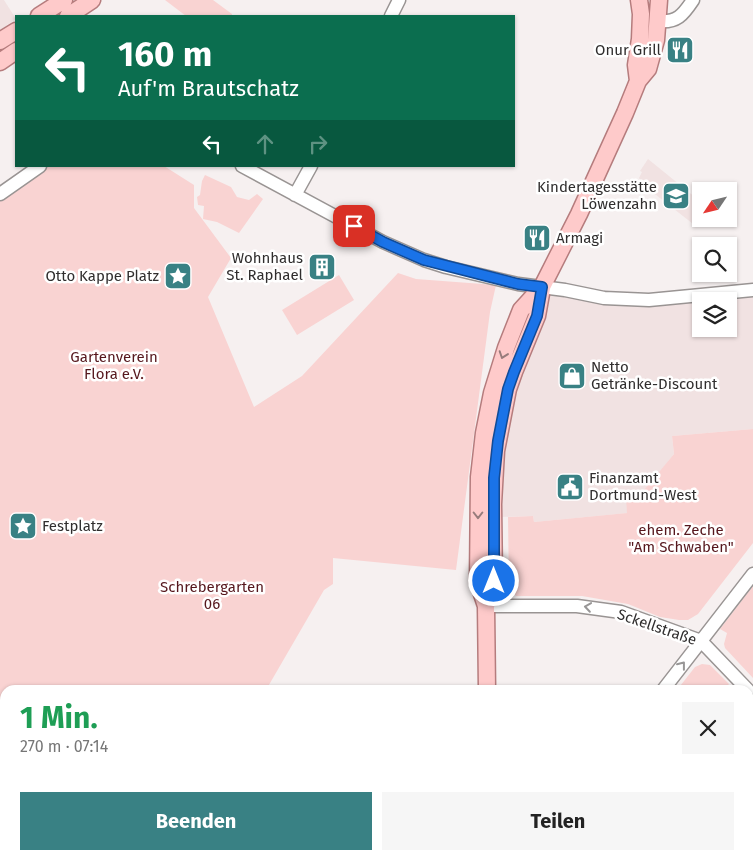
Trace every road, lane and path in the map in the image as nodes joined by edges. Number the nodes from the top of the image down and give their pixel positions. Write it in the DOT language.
graph roads {
  1 [pos="64,0"];
  2 [pos="92,0"];
  3 [pos="399,0"];
  4 [pos="639,0"];
  5 [pos="648,0"];
  6 [pos="659,0"];
  7 [pos="693,0"];
  8 [pos="41,15"];
  9 [pos="70,15"];
  10 [pos="392,15"];
  11 [pos="663,22"];
  12 [pos="15,52"];
  13 [pos="0,62"];
  14 [pos="638,81"];
  15 [pos="39,167"];
  16 [pos="244,167"];
  17 [pos="309,167"];
  18 [pos="0,194"];
  19 [pos="295,195"];
  20 [pos="542,287"];
  21 [pos="753,290"];
  22 [pos="753,574"];
  23 [pos="486,606"];
  24 [pos="701,641"];
  25 [pos="487,685"];
  26 [pos="667,685"];
  27 [pos="743,685"];
  1 -- 8 [label="main road"];
  2 -- 9 [label="main road"];
  3 -- 10 [label="street"];
  4 -- 14 [label="main road"];
  5 -- 11 [label="main road"];
  6 -- 11 [label="main road"];
  7 -- 11 [label="street"];
  11 -- 14 [label="main road"];
  12 -- 13 [label="main road"];
  14 -- 20 [label="main road"];
  15 -- 18 [label="street"];
  16 -- 19 [label="street"];
  17 -- 19 [label="street"];
  19 -- 20 [label="street"];
  20 -- 21 [label="street"];
  20 -- 23 [label="main road"];
  22 -- 24 [label="street"];
  24 -- 23 [label="street, Sckellstraße, one-way"];
  23 -- 25 [label="main road"];
  26 -- 24 [label="street, one-way"];
  24 -- 27 [label="street, Sckellstraße"];
}
